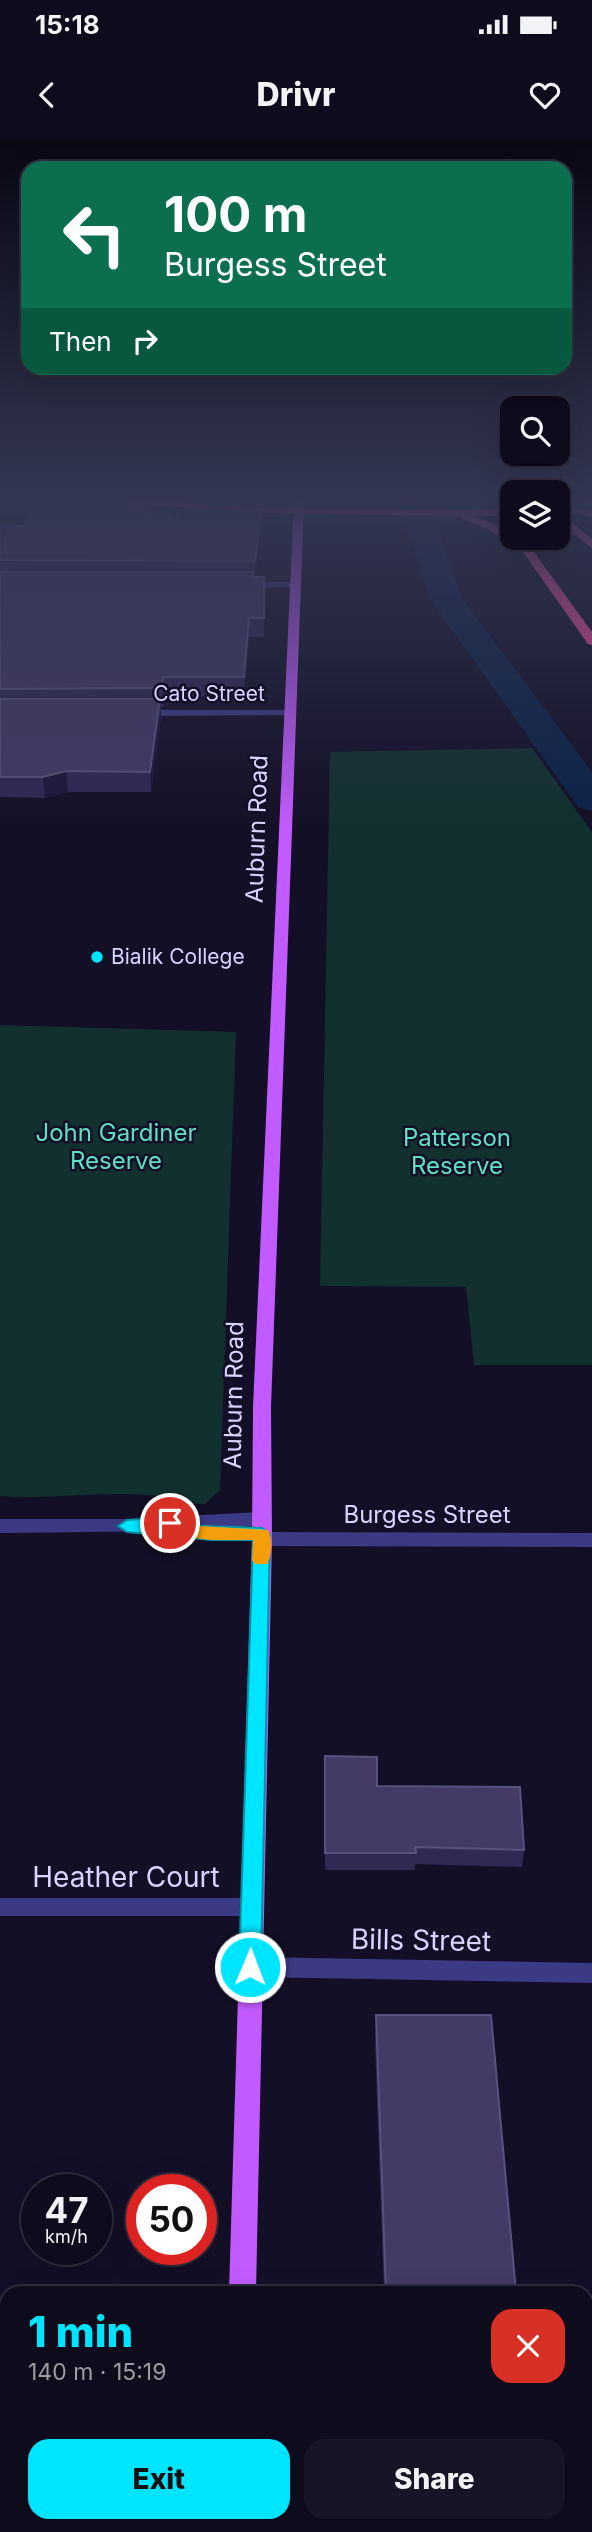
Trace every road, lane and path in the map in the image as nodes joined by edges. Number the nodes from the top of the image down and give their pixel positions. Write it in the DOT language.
graph roads {
  1 [pos="296,608"];
  2 [pos="568,608"];
  3 [pos="592,641"];
  4 [pos="125,713"];
  5 [pos="291,713"];
  6 [pos="0,1526"];
  7 [pos="262,1531"];
  8 [pos="592,1540"];
  9 [pos="0,1907"];
  10 [pos="251,1907"];
  11 [pos="250,1967"];
  12 [pos="592,1973"];
  13 [pos="242,2286"];
  1 -- 5 [label="main road, Auburn Road"];
  2 -- 3 [label="highway"];
  4 -- 5 [label="street, Cato Street"];
  5 -- 7 [label="main road, Auburn Road"];
  6 -- 7 [label="street, Burgess Street"];
  7 -- 8 [label="street, Burgess Street"];
  7 -- 10 [label="main road, Auburn Road"];
  9 -- 10 [label="street, Heather Court"];
  10 -- 11 [label="main road, Auburn Road"];
  11 -- 12 [label="street, Bills Street"];
  11 -- 13 [label="main road, Auburn Road"];
}
